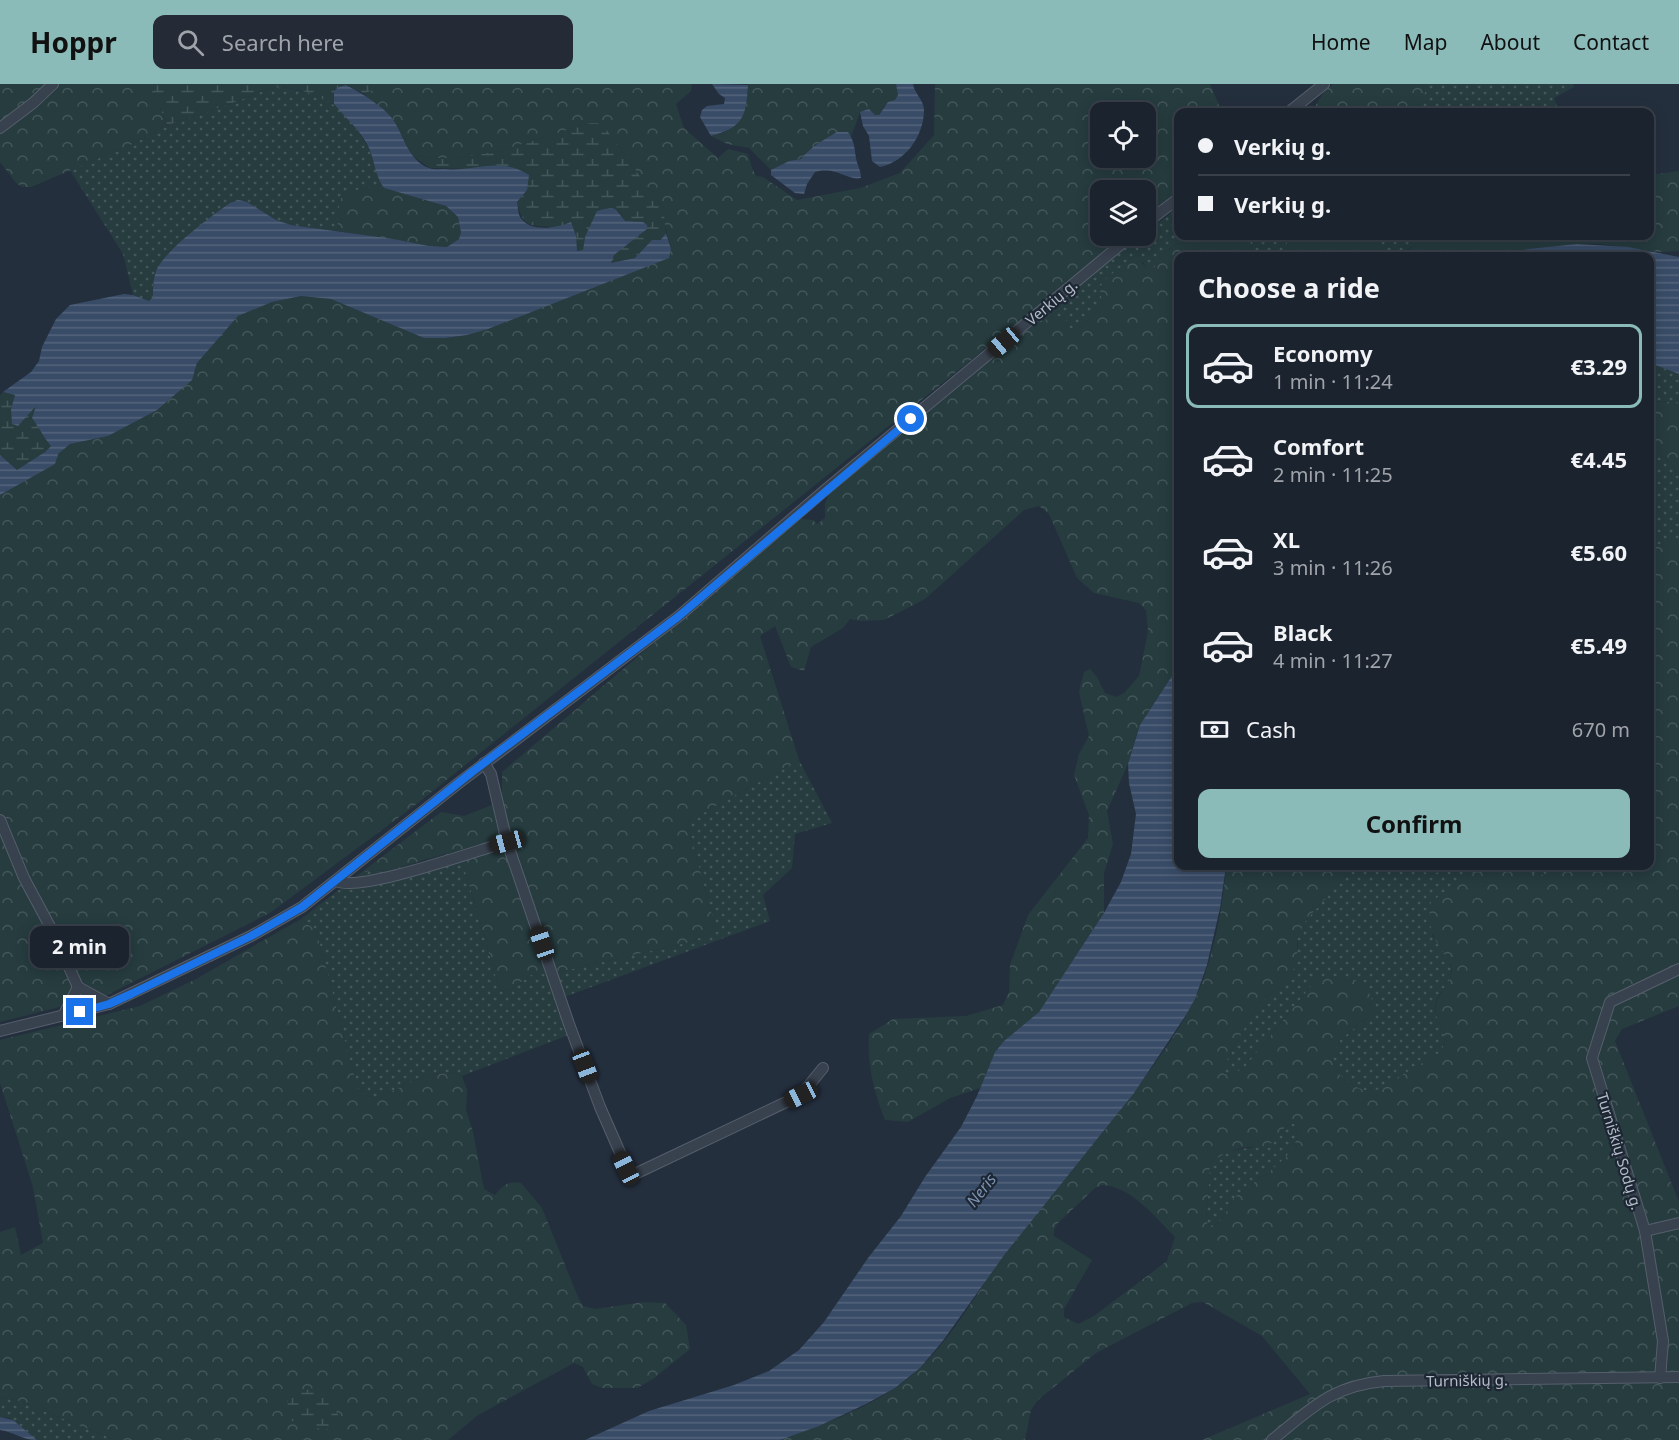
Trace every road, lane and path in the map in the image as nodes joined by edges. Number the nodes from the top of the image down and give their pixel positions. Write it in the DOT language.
graph roads {
  1 [pos="53,84"];
  2 [pos="1324,84"];
  3 [pos="1294,108"];
  4 [pos="0,128"];
  5 [pos="1174,202"];
  6 [pos="1156,215"];
  7 [pos="1119,246"];
  8 [pos="484,763"];
  9 [pos="0,820"];
  10 [pos="507,842"];
  11 [pos="337,881"];
  12 [pos="1679,969"];
  13 [pos="78,987"];
  14 [pos="109,1004"];
  15 [pos="63,1016"];
  16 [pos="0,1031"];
  17 [pos="823,1068"];
  18 [pos="1679,1223"];
  19 [pos="1645,1231"];
  20 [pos="1679,1377"];
  21 [pos="1660,1378"];
  22 [pos="1272,1440"];
  1 -- 4 [label="street"];
  2 -- 3 [label="street"];
  5 -- 6 [label="street"];
  7 -- 8 [label="street, Verkių g."];
  8 -- 10 [label="street"];
  8 -- 11 [label="street, Verkių g."];
  9 -- 13 [label="street"];
  10 -- 11 [label="street"];
  10 -- 17 [label="street"];
  11 -- 14 [label="street, Verkių g."];
  12 -- 19 [label="street, Turniškių Sodų g."];
  13 -- 14 [label="street"];
  13 -- 15 [label="street"];
  14 -- 15 [label="street, Verkių g."];
  15 -- 16 [label="street, Verkių g."];
  18 -- 19 [label="street"];
  19 -- 21 [label="street, Turniškių Sodų g."];
  20 -- 21 [label="street, Turniškių g."];
  21 -- 22 [label="street, Turniškių g."];
}
